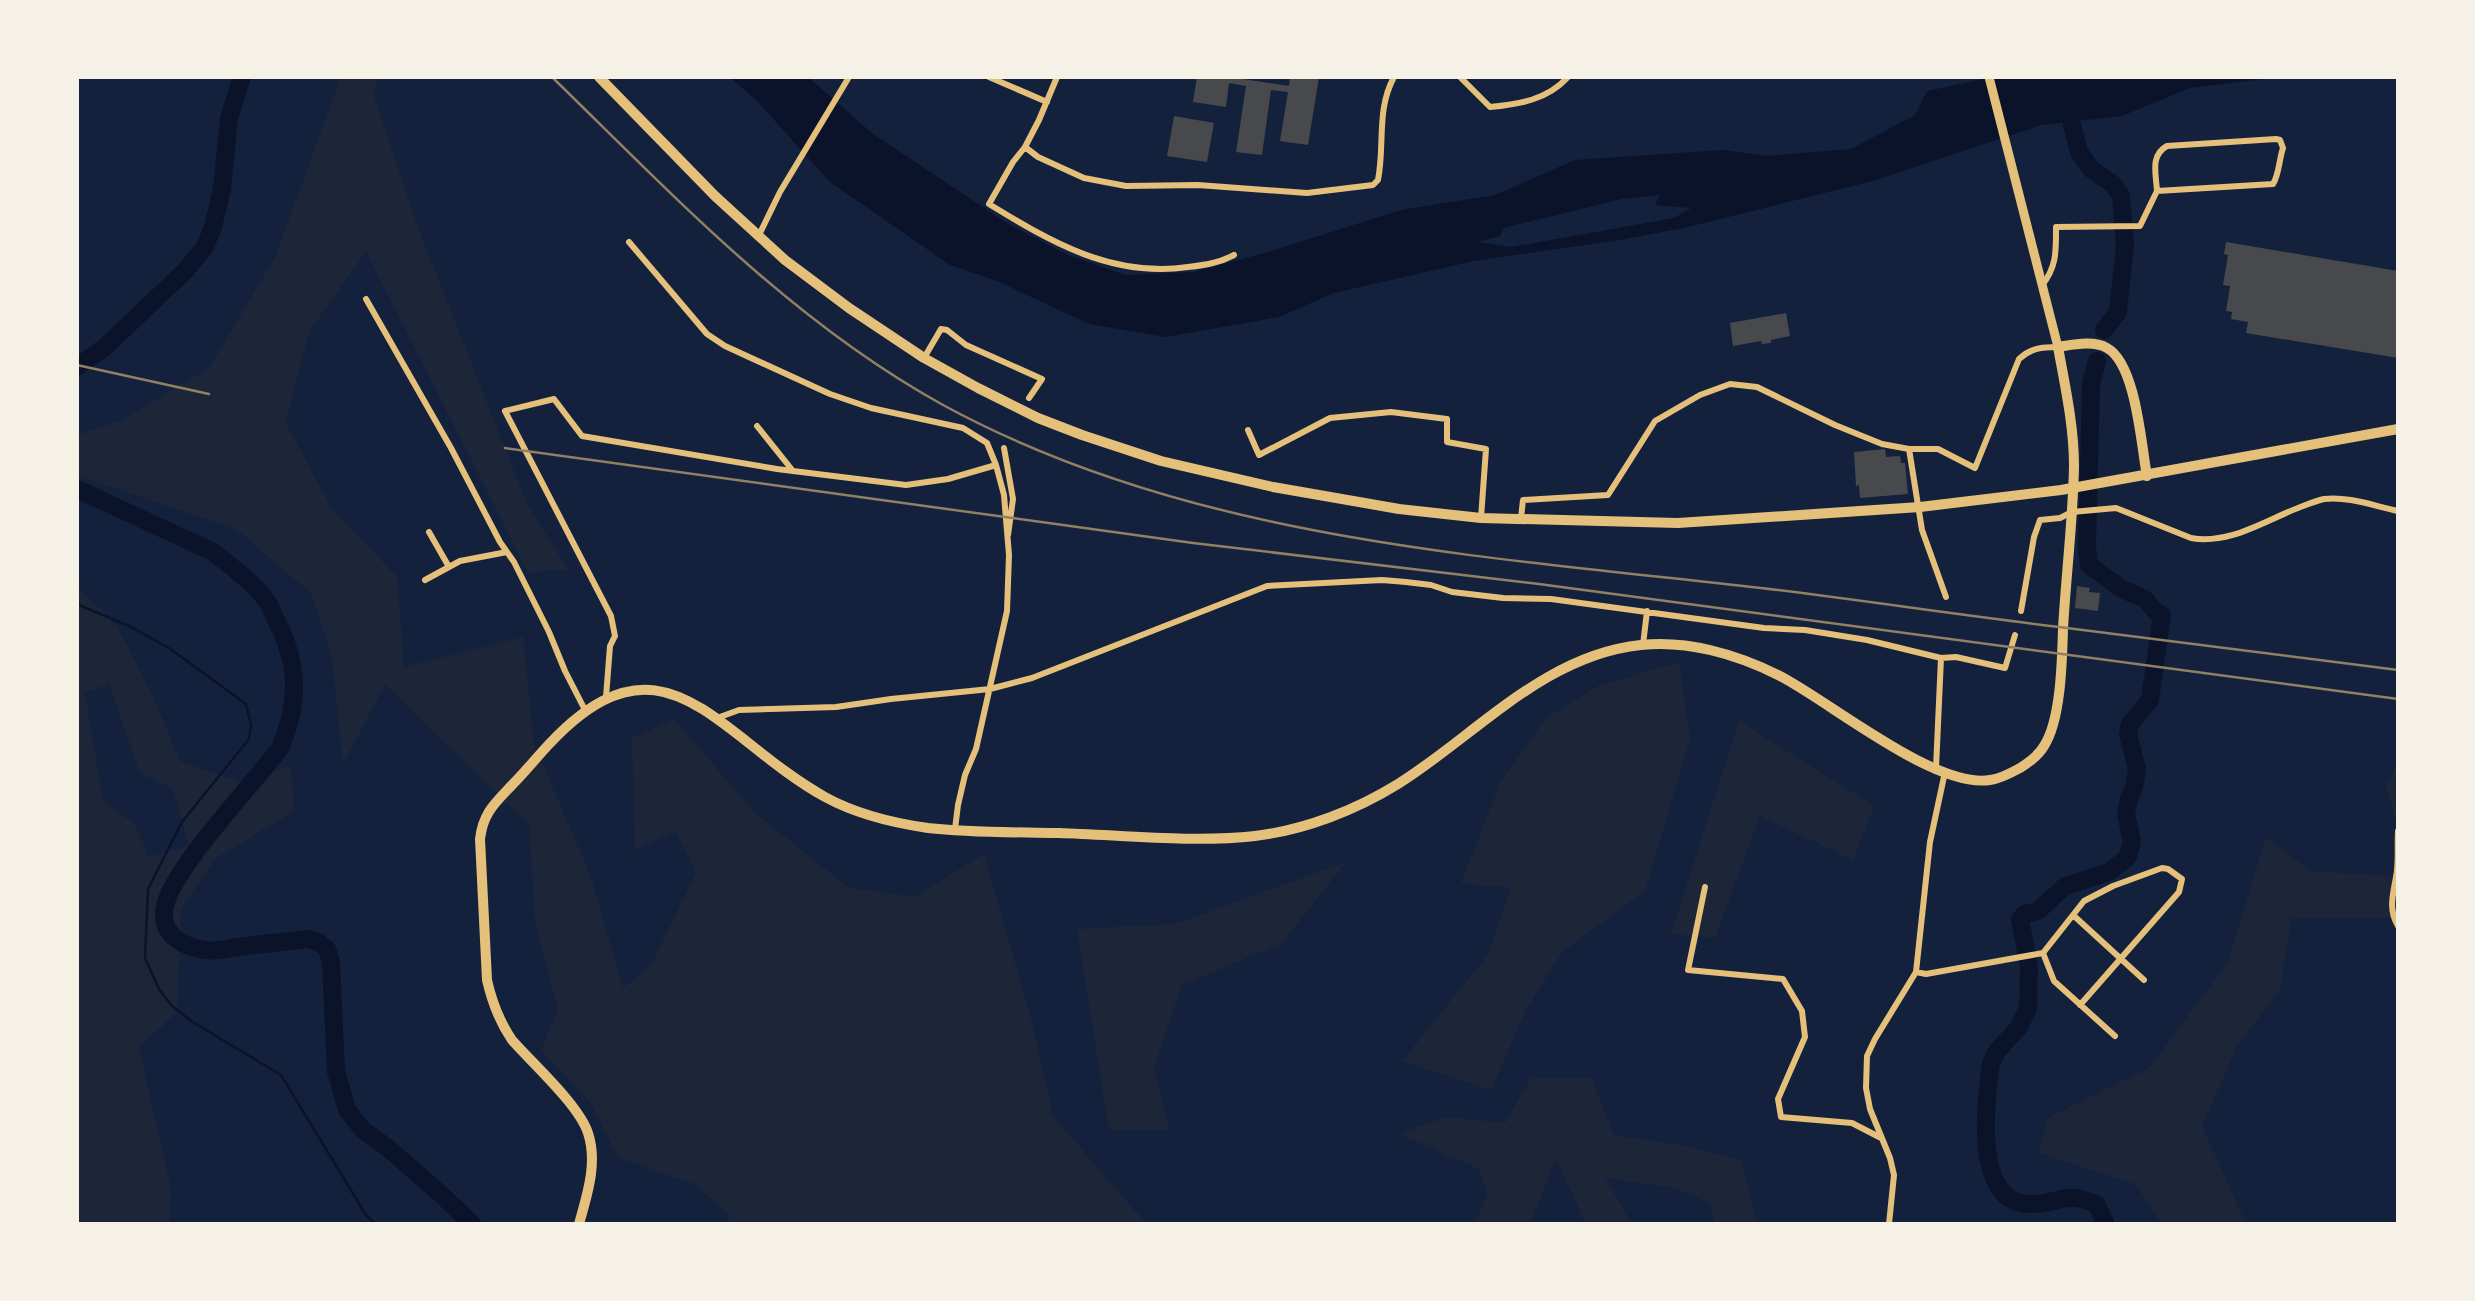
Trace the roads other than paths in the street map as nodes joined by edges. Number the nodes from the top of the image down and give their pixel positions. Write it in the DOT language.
graph roads {
  1 [pos="599,77"];
  2 [pos="849,77"];
  3 [pos="989,77"];
  4 [pos="1057,77"];
  5 [pos="1394,77"];
  6 [pos="1460,77"];
  7 [pos="1567,77"];
  8 [pos="1989,77"];
  9 [pos="1047,102"];
  10 [pos="1025,147"];
  11 [pos="2157,191"];
  12 [pos="759,235"];
  13 [pos="629,242"];
  14 [pos="1234,255"];
  15 [pos="2042,285"];
  16 [pos="366,299"];
  17 [pos="2058,347"];
  18 [pos="924,358"];
  19 [pos="1029,398"];
  20 [pos="757,426"];
  21 [pos="2398,429"];
  22 [pos="1248,430"];
  23 [pos="1004,448"];
  24 [pos="1909,449"];
  25 [pos="996,465"];
  26 [pos="793,471"];
  27 [pos="2147,476"];
  28 [pos="1920,507"];
  29 [pos="2398,510"];
  30 [pos="2072,512"];
  31 [pos="1481,518"];
  32 [pos="1521,518"];
  33 [pos="429,531"];
  34 [pos="1008,541"];
  35 [pos="507,552"];
  36 [pos="449,567"];
  37 [pos="425,580"];
  38 [pos="1945,597"];
  39 [pos="1647,611"];
  40 [pos="2021,611"];
  41 [pos="2015,635"];
  42 [pos="1643,645"];
  43 [pos="1941,658"];
  44 [pos="990,690"];
  45 [pos="606,697"];
  46 [pos="585,710"];
  47 [pos="717,718"];
  48 [pos="1940,770"];
  49 [pos="955,830"];
  50 [pos="2398,831"];
  51 [pos="1705,887"];
  52 [pos="2073,915"];
  53 [pos="2398,926"];
  54 [pos="2043,953"];
  55 [pos="2120,958"];
  56 [pos="1916,972"];
  57 [pos="2144,980"];
  58 [pos="2080,1005"];
  59 [pos="2115,1036"];
  60 [pos="1882,1139"];
  61 [pos="579,1224"];
  62 [pos="1889,1224"];
  1 -- 12 [label="main road"];
  2 -- 12 [label="street"];
  3 -- 9 [label="street"];
  4 -- 9 [label="street"];
  5 -- 10 [label="street"];
  6 -- 7 [label="street"];
  8 -- 15 [label="main road"];
  9 -- 10 [label="street"];
  10 -- 14 [label="street"];
  11 -- 11 [label="street"];
  11 -- 15 [label="street"];
  12 -- 18 [label="main road"];
  13 -- 25 [label="street"];
  15 -- 17 [label="main road"];
  16 -- 35 [label="street"];
  17 -- 24 [label="street"];
  17 -- 27 [label="main road"];
  17 -- 30 [label="main road"];
  18 -- 19 [label="street"];
  18 -- 31 [label="main road"];
  20 -- 26 [label="street"];
  21 -- 27 [label="main road"];
  22 -- 31 [label="street"];
  23 -- 34 [label="street"];
  24 -- 28 [label="street"];
  24 -- 32 [label="street"];
  25 -- 26 [label="street"];
  25 -- 34 [label="street"];
  26 -- 45 [label="street"];
  27 -- 28 [label="main road"];
  28 -- 32 [label="main road"];
  28 -- 38 [label="street"];
  29 -- 30 [label="street"];
  30 -- 40 [label="street"];
  30 -- 48 [label="main road"];
  31 -- 32 [label="main road"];
  33 -- 36 [label="street"];
  34 -- 44 [label="street"];
  35 -- 36 [label="street"];
  35 -- 46 [label="street"];
  36 -- 37 [label="street"];
  39 -- 42 [label="street"];
  39 -- 43 [label="street"];
  39 -- 44 [label="street"];
  41 -- 43 [label="street"];
  42 -- 48 [label="main road"];
  42 -- 49 [label="main road"];
  43 -- 48 [label="street"];
  44 -- 47 [label="street"];
  44 -- 49 [label="street"];
  45 -- 46 [label="main road"];
  45 -- 47 [label="main road"];
  46 -- 61 [label="main road"];
  47 -- 49 [label="main road"];
  48 -- 56 [label="street"];
  50 -- 53 [label="street"];
  51 -- 60 [label="street"];
  52 -- 54 [label="street"];
  52 -- 55 [label="street"];
  52 -- 55 [label="street"];
  54 -- 56 [label="street"];
  54 -- 58 [label="street"];
  55 -- 57 [label="street"];
  55 -- 58 [label="street"];
  56 -- 60 [label="street"];
  58 -- 59 [label="street"];
  60 -- 62 [label="street"];
}
